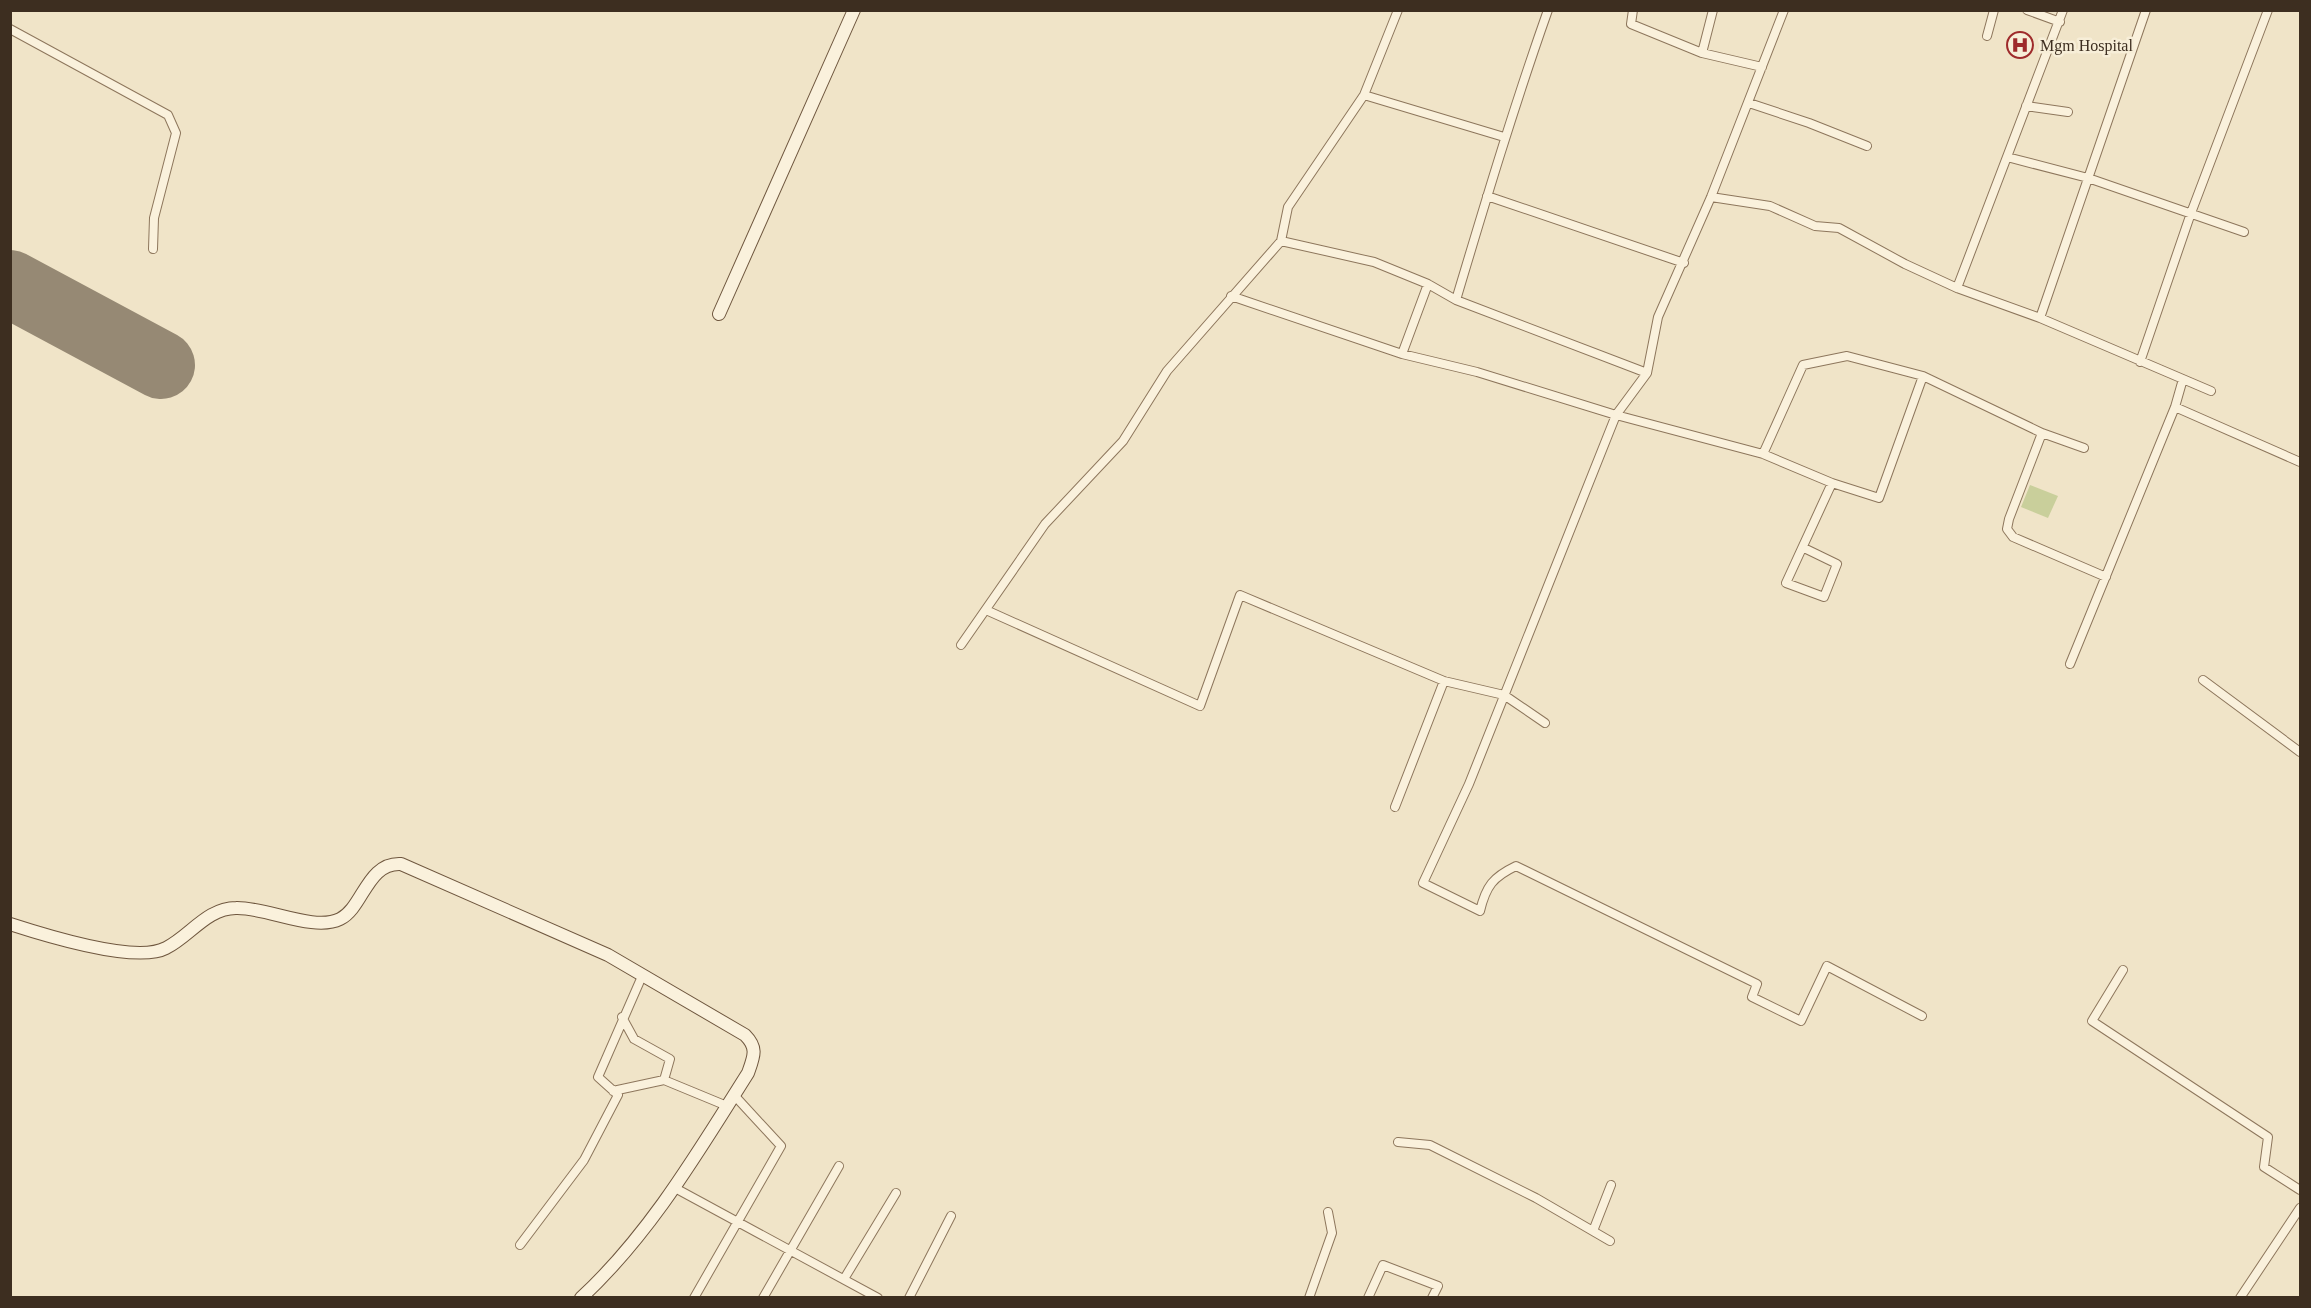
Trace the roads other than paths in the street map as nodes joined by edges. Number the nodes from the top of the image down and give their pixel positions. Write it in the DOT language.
graph roads {
  1 [pos="854,10"];
  2 [pos="1398,10"];
  3 [pos="1548,10"];
  4 [pos="1633,10"];
  5 [pos="1713,10"];
  6 [pos="1784,10"];
  7 [pos="1994,10"];
  8 [pos="2027,10"];
  9 [pos="2063,10"];
  10 [pos="2146,10"];
  11 [pos="2268,10"];
  12 [pos="2060,22"];
  13 [pos="10,28"];
  14 [pos="1986,36"];
  15 [pos="1702,54"];
  16 [pos="1762,67"];
  17 [pos="1364,95"];
  18 [pos="1749,103"];
  19 [pos="2026,106"];
  20 [pos="2068,112"];
  21 [pos="1504,137"];
  22 [pos="1867,146"];
  23 [pos="2007,157"];
  24 [pos="2088,178"];
  25 [pos="1487,196"];
  26 [pos="1711,197"];
  27 [pos="2191,213"];
  28 [pos="2244,232"];
  29 [pos="1281,240"];
  30 [pos="153,249"];
  31 [pos="1684,263"];
  32 [pos="1428,284"];
  33 [pos="1957,288"];
  34 [pos="1231,296"];
  35 [pos="1456,300"];
  36 [pos="720,314"];
  37 [pos="2040,318"];
  38 [pos="1402,354"];
  39 [pos="2140,362"];
  40 [pos="1647,373"];
  41 [pos="1923,376"];
  42 [pos="2184,379"];
  43 [pos="2211,391"];
  44 [pos="2175,407"];
  45 [pos="1616,415"];
  46 [pos="2042,433"];
  47 [pos="2084,448"];
  48 [pos="1763,454"];
  49 [pos="2301,462"];
  50 [pos="1832,483"];
  51 [pos="1804,548"];
  52 [pos="2106,577"];
  53 [pos="986,610"];
  54 [pos="961,645"];
  55 [pos="2070,664"];
  56 [pos="2203,680"];
  57 [pos="1444,681"];
  58 [pos="1504,695"];
  59 [pos="1545,723"];
  60 [pos="2301,752"];
  61 [pos="1395,807"];
  62 [pos="10,924"];
  63 [pos="2123,970"];
  64 [pos="644,974"];
  65 [pos="1922,1016"];
  66 [pos="622,1017"];
  67 [pos="664,1080"];
  68 [pos="613,1091"];
  69 [pos="730,1100"];
  70 [pos="1398,1142"];
  71 [pos="838,1166"];
  72 [pos="1611,1185"];
  73 [pos="675,1188"];
  74 [pos="2301,1190"];
  75 [pos="896,1193"];
  76 [pos="2301,1208"];
  77 [pos="1328,1212"];
  78 [pos="951,1216"];
  79 [pos="737,1221"];
  80 [pos="1593,1231"];
  81 [pos="1610,1241"];
  82 [pos="520,1245"];
  83 [pos="790,1250"];
  84 [pos="844,1279"];
  85 [pos="581,1298"];
  86 [pos="694,1298"];
  87 [pos="763,1298"];
  88 [pos="878,1298"];
  89 [pos="909,1298"];
  90 [pos="1309,1298"];
  91 [pos="1368,1298"];
  92 [pos="1432,1298"];
  93 [pos="2240,1298"];
  1 -- 36 [label="street"];
  2 -- 17 [label="street"];
  3 -- 21 [label="street"];
  4 -- 15 [label="street"];
  5 -- 15 [label="street"];
  6 -- 16 [label="street"];
  7 -- 14 [label="street"];
  8 -- 12 [label="street"];
  9 -- 12 [label="street"];
  10 -- 24 [label="street"];
  11 -- 27 [label="street"];
  12 -- 19 [label="street"];
  13 -- 30 [label="street"];
  15 -- 16 [label="street"];
  16 -- 18 [label="street"];
  17 -- 21 [label="street"];
  17 -- 29 [label="street"];
  18 -- 22 [label="street"];
  18 -- 26 [label="street"];
  19 -- 20 [label="street"];
  19 -- 23 [label="street"];
  21 -- 25 [label="street"];
  23 -- 24 [label="street"];
  23 -- 33 [label="street"];
  24 -- 27 [label="street"];
  24 -- 37 [label="street"];
  25 -- 31 [label="street"];
  25 -- 35 [label="street"];
  26 -- 31 [label="street"];
  26 -- 33 [label="street"];
  27 -- 28 [label="street"];
  27 -- 39 [label="street"];
  29 -- 32 [label="street"];
  29 -- 34 [label="street"];
  31 -- 40 [label="street"];
  32 -- 35 [label="street"];
  32 -- 38 [label="street"];
  33 -- 37 [label="street"];
  34 -- 38 [label="street"];
  34 -- 53 [label="street"];
  35 -- 40 [label="street"];
  37 -- 39 [label="street"];
  38 -- 45 [label="street"];
  39 -- 42 [label="street"];
  40 -- 45 [label="street"];
  41 -- 46 [label="street"];
  41 -- 48 [label="street"];
  41 -- 50 [label="street"];
  42 -- 43 [label="street"];
  42 -- 44 [label="street"];
  44 -- 49 [label="street"];
  44 -- 52 [label="street"];
  45 -- 48 [label="street"];
  45 -- 58 [label="street"];
  46 -- 47 [label="street"];
  46 -- 52 [label="street"];
  48 -- 50 [label="street"];
  50 -- 51 [label="street"];
  51 -- 51 [label="street"];
  52 -- 55 [label="street"];
  53 -- 54 [label="street"];
  53 -- 57 [label="street"];
  56 -- 60 [label="street"];
  57 -- 58 [label="street"];
  57 -- 61 [label="street"];
  58 -- 59 [label="street"];
  58 -- 65 [label="street"];
  62 -- 64 [label="street"];
  63 -- 74 [label="street"];
  64 -- 66 [label="street"];
  64 -- 69 [label="street"];
  66 -- 67 [label="street"];
  66 -- 68 [label="street"];
  67 -- 68 [label="street"];
  67 -- 69 [label="street"];
  68 -- 82 [label="street"];
  69 -- 73 [label="street"];
  69 -- 79 [label="street"];
  70 -- 80 [label="street"];
  71 -- 83 [label="street"];
  72 -- 80 [label="street"];
  73 -- 79 [label="street"];
  73 -- 85 [label="street"];
  75 -- 84 [label="street"];
  76 -- 93 [label="street"];
  77 -- 90 [label="street"];
  78 -- 89 [label="street"];
  79 -- 83 [label="street"];
  79 -- 86 [label="street"];
  80 -- 81 [label="street"];
  83 -- 84 [label="street"];
  83 -- 87 [label="street"];
  84 -- 88 [label="street"];
  91 -- 92 [label="street"];
}
